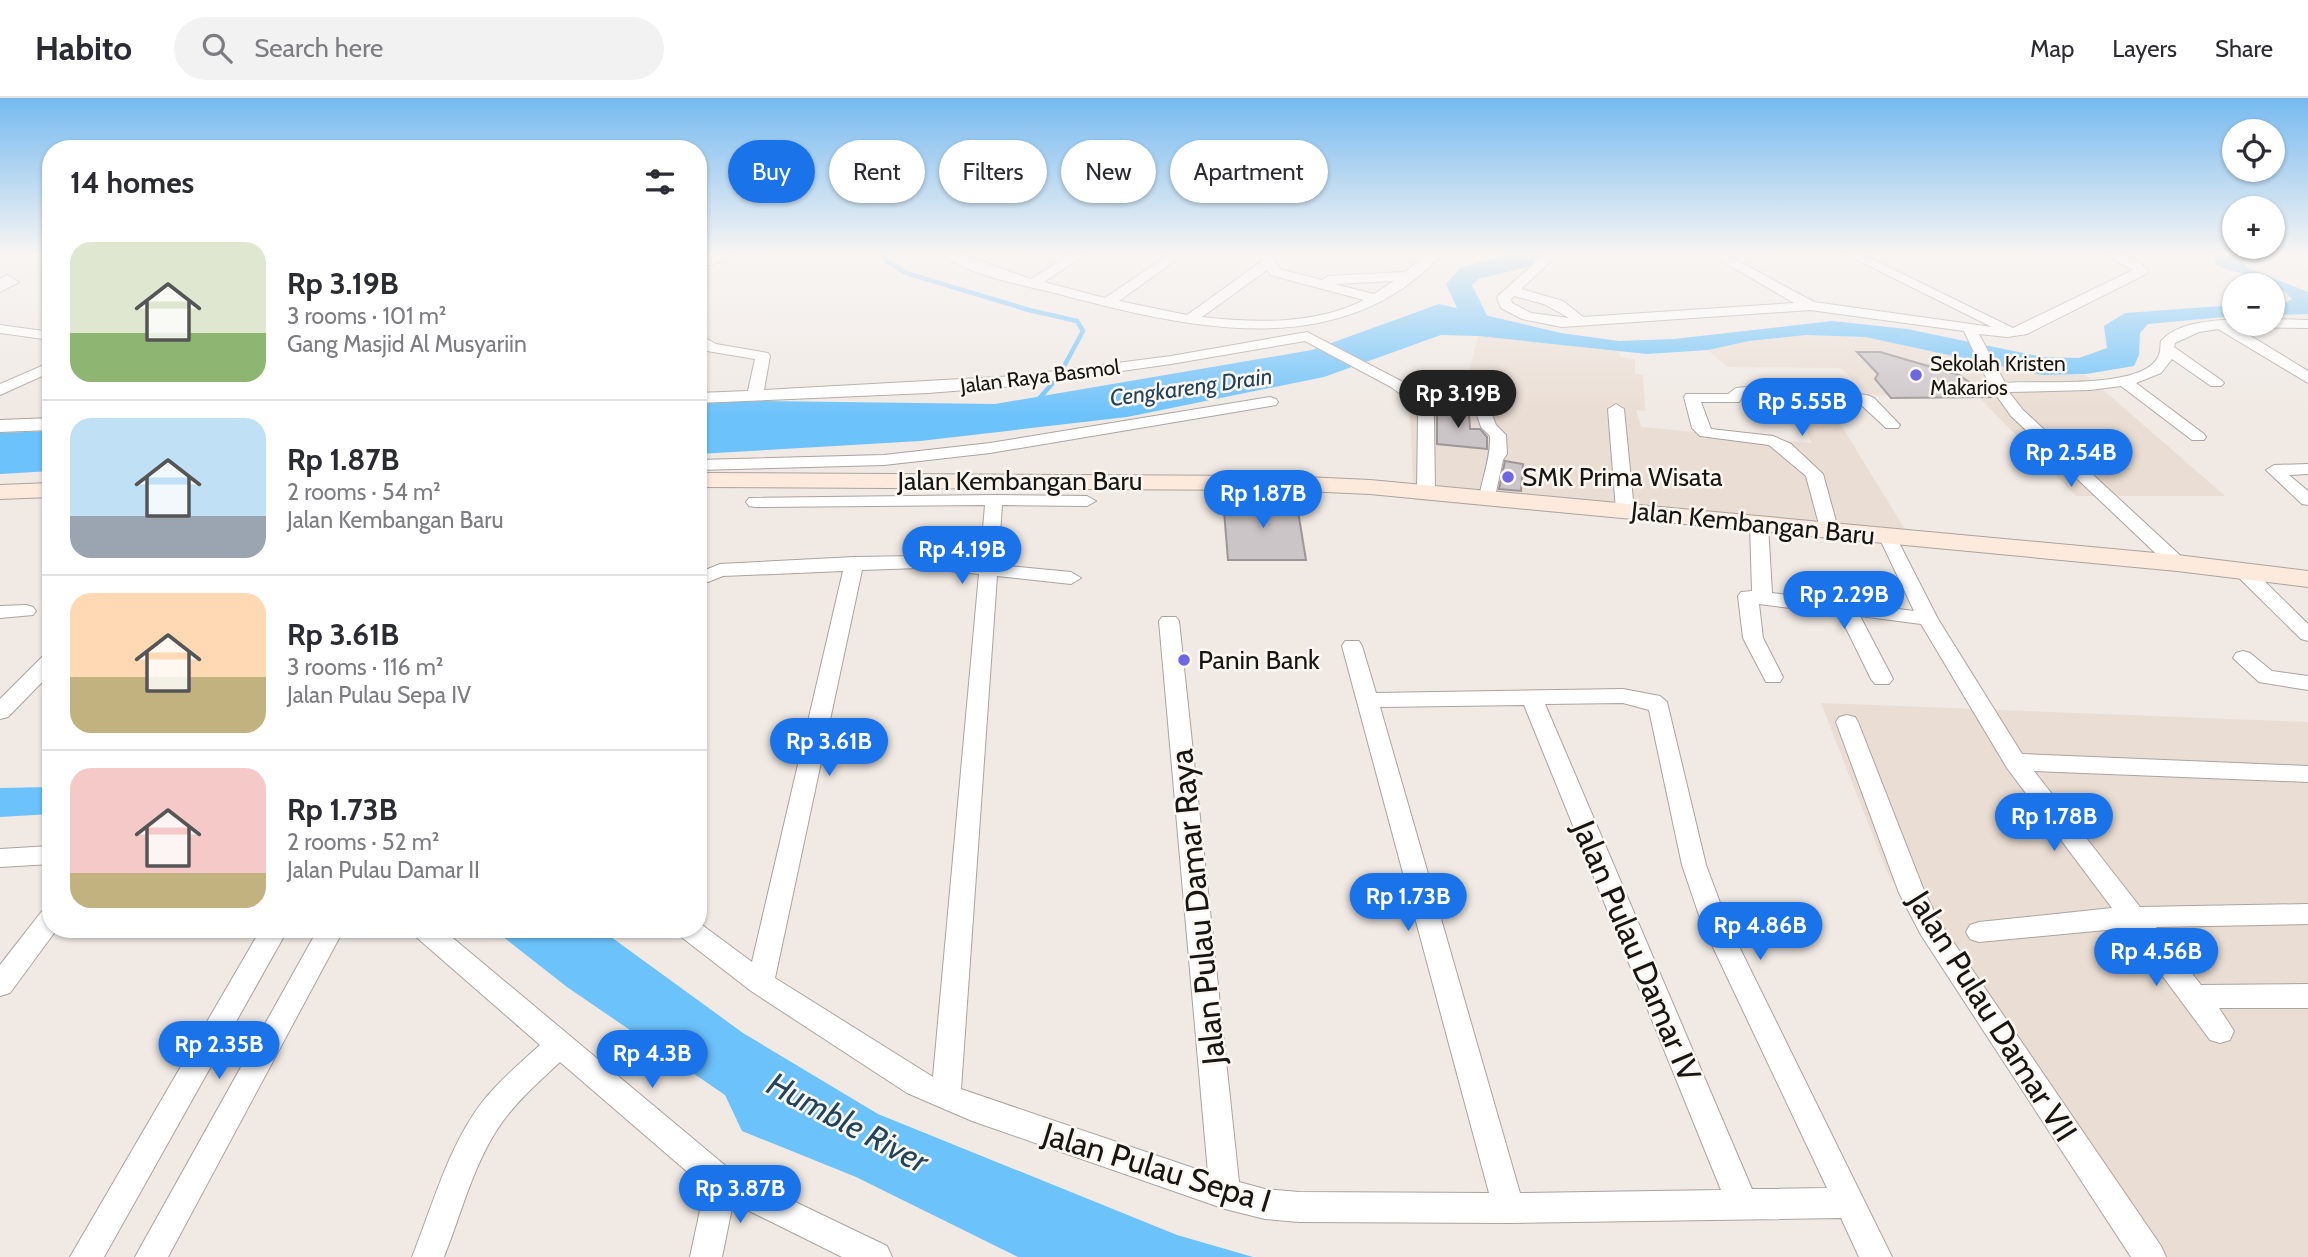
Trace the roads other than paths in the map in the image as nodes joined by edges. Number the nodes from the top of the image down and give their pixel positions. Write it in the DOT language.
graph roads {
  1 [pos="1127,307"];
  2 [pos="1205,307"];
  3 [pos="1355,307"];
  4 [pos="1509,307"];
  5 [pos="1795,307"];
  6 [pos="1817,307"];
  7 [pos="1945,307"];
  8 [pos="1961,307"];
  9 [pos="2069,307"];
  10 [pos="1189,320"];
  11 [pos="2285,324"];
  12 [pos="2308,324"];
  13 [pos="2222,325"];
  14 [pos="1942,326"];
  15 [pos="42,327"];
  16 [pos="0,330"];
  17 [pos="28,331"];
  18 [pos="2017,333"];
  19 [pos="42,334"];
  20 [pos="1972,334"];
  21 [pos="2240,336"];
  22 [pos="707,344"];
  23 [pos="2166,348"];
  24 [pos="21,361"];
  25 [pos="42,365"];
  26 [pos="42,371"];
  27 [pos="2308,379"];
  28 [pos="2124,381"];
  29 [pos="2216,383"];
  30 [pos="1999,388"];
  31 [pos="0,390"];
  32 [pos="755,396"];
  33 [pos="707,398"];
  34 [pos="1420,401"];
  35 [pos="1270,402"];
  36 [pos="1616,409"];
  37 [pos="42,424"];
  38 [pos="1892,425"];
  39 [pos="0,426"];
  40 [pos="2198,437"];
  41 [pos="707,465"];
  42 [pos="2308,469"];
  43 [pos="707,480"];
  44 [pos="42,490"];
  45 [pos="0,492"];
  46 [pos="1426,492"];
  47 [pos="1488,497"];
  48 [pos="994,500"];
  49 [pos="2308,500"];
  50 [pos="1087,501"];
  51 [pos="755,502"];
  52 [pos="0,509"];
  53 [pos="42,509"];
  54 [pos="1625,510"];
  55 [pos="1759,525"];
  56 [pos="1830,532"];
  57 [pos="1888,537"];
  58 [pos="854,563"];
  59 [pos="2177,563"];
  60 [pos="989,569"];
  61 [pos="2242,570"];
  62 [pos="707,576"];
  63 [pos="1071,578"];
  64 [pos="2308,579"];
  65 [pos="1764,599"];
  66 [pos="1847,610"];
  67 [pos="26,611"];
  68 [pos="0,612"];
  69 [pos="1928,619"];
  70 [pos="1169,621"];
  71 [pos="2308,635"];
  72 [pos="1352,646"];
  73 [pos="2243,658"];
  74 [pos="1773,677"];
  75 [pos="1882,679"];
  76 [pos="41,680"];
  77 [pos="2308,683"];
  78 [pos="1532,698"];
  79 [pos="1367,700"];
  80 [pos="0,712"];
  81 [pos="1847,722"];
  82 [pos="2015,762"];
  83 [pos="2308,774"];
  84 [pos="42,856"];
  85 [pos="0,858"];
  86 [pos="2308,914"];
  87 [pos="2130,916"];
  88 [pos="42,930"];
  89 [pos="1979,932"];
  90 [pos="270,938"];
  91 [pos="326,938"];
  92 [pos="434,938"];
  93 [pos="701,938"];
  94 [pos="761,983"];
  95 [pos="0,985"];
  96 [pos="2308,996"];
  97 [pos="2193,997"];
  98 [pos="2220,1031"];
  99 [pos="559,1045"];
  100 [pos="946,1098"];
  101 [pos="722,1182"];
  102 [pos="1225,1194"];
  103 [pos="1849,1203"];
  104 [pos="1743,1205"];
  105 [pos="1509,1208"];
  106 [pos="86,1257"];
  107 [pos="151,1257"];
  108 [pos="429,1257"];
  109 [pos="706,1257"];
  110 [pos="876,1257"];
  111 [pos="1876,1257"];
  112 [pos="2150,1257"];
  1 -- 10 [label="street"];
  2 -- 10 [label="street"];
  3 -- 10 [label="street"];
  4 -- 5 [label="street"];
  6 -- 14 [label="street"];
  7 -- 14 [label="street"];
  8 -- 18 [label="street"];
  9 -- 18 [label="street"];
  11 -- 12 [label="street"];
  13 -- 23 [label="street"];
  14 -- 20 [label="street"];
  15 -- 17 [label="street"];
  16 -- 17 [label="street"];
  17 -- 19 [label="street"];
  18 -- 20 [label="street"];
  20 -- 30 [label="street"];
  21 -- 27 [label="street"];
  22 -- 32 [label="street"];
  23 -- 28 [label="street"];
  23 -- 29 [label="street"];
  24 -- 25 [label="street"];
  26 -- 31 [label="street"];
  28 -- 30 [label="street"];
  28 -- 40 [label="street"];
  30 -- 59 [label="street"];
  32 -- 33 [label="street, Jalan Raya Basmol"];
  32 -- 34 [label="street, Jalan Raya Basmol"];
  34 -- 46 [label="street"];
  34 -- 47 [label="street"];
  35 -- 41 [label="street"];
  36 -- 54 [label="street"];
  37 -- 39 [label="street"];
  38 -- 56 [label="street"];
  42 -- 49 [label="street"];
  43 -- 46 [label="main road, Jalan Kembangan Baru"];
  44 -- 45 [label="main road"];
  46 -- 47 [label="main road, Jalan Kembangan Baru"];
  47 -- 54 [label="main road, Jalan Kembangan Baru"];
  48 -- 50 [label="street"];
  48 -- 51 [label="street"];
  48 -- 60 [label="street"];
  52 -- 53 [label="main road"];
  54 -- 55 [label="main road, Jalan Kembangan Baru"];
  55 -- 56 [label="main road, Jalan Kembangan Baru"];
  55 -- 65 [label="street"];
  56 -- 57 [label="main road, Jalan Kembangan Baru"];
  57 -- 59 [label="main road, Jalan Kembangan Baru"];
  57 -- 69 [label="street"];
  58 -- 60 [label="street"];
  58 -- 62 [label="street"];
  58 -- 94 [label="street"];
  59 -- 61 [label="main road, Jalan Kembangan Baru"];
  60 -- 63 [label="street"];
  60 -- 100 [label="street"];
  61 -- 64 [label="main road, Jalan Kembangan Baru"];
  61 -- 71 [label="street"];
  65 -- 66 [label="street"];
  65 -- 74 [label="street"];
  66 -- 69 [label="street"];
  66 -- 75 [label="street"];
  67 -- 68 [label="street"];
  69 -- 82 [label="street"];
  70 -- 102 [label="street, Jalan Pulau Damar Raya"];
  72 -- 79 [label="street"];
  73 -- 77 [label="street"];
  76 -- 80 [label="street"];
  78 -- 79 [label="street"];
  78 -- 103 [label="street"];
  78 -- 104 [label="street, Jalan Pulau Damar IV"];
  79 -- 105 [label="street"];
  81 -- 112 [label="street, Jalan Pulau Damar VII"];
  82 -- 83 [label="street"];
  82 -- 87 [label="street"];
  84 -- 85 [label="street"];
  86 -- 87 [label="street"];
  87 -- 89 [label="street"];
  87 -- 97 [label="street"];
  88 -- 95 [label="street"];
  90 -- 106 [label="street"];
  91 -- 107 [label="street"];
  92 -- 99 [label="street"];
  93 -- 94 [label="street, Jalan Pulau Sepa I"];
  94 -- 100 [label="street, Jalan Pulau Sepa I"];
  96 -- 97 [label="street"];
  97 -- 98 [label="street"];
  99 -- 101 [label="street"];
  99 -- 108 [label="street"];
  100 -- 102 [label="street, Jalan Pulau Sepa I"];
  101 -- 109 [label="street"];
  101 -- 110 [label="street"];
  102 -- 105 [label="street, Jalan Pulau Sepa I"];
  103 -- 104 [label="street, Jalan Pulau Sepa I"];
  103 -- 111 [label="street"];
  104 -- 105 [label="street, Jalan Pulau Sepa I"];
}
